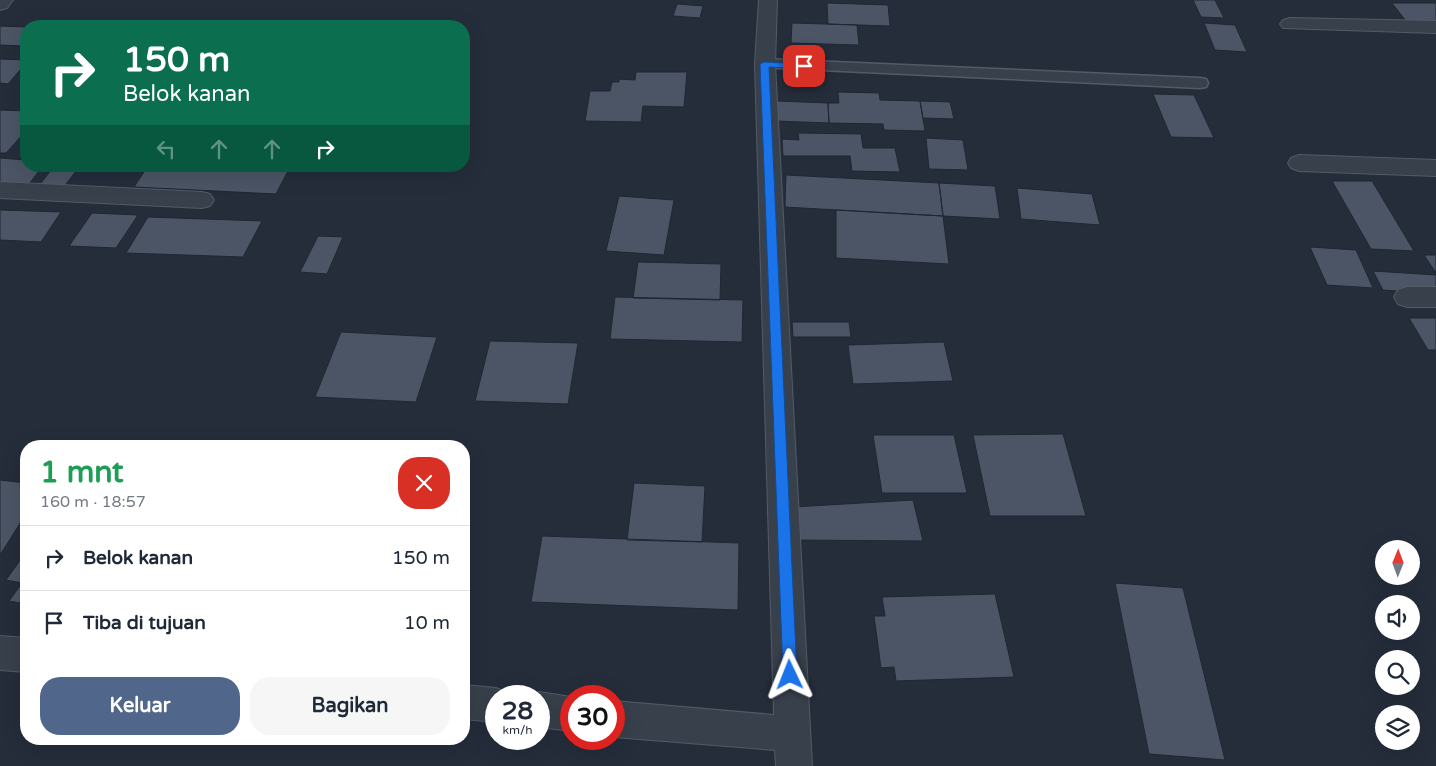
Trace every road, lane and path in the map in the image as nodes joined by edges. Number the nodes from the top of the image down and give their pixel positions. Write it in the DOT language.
graph roads {
  1 [pos="4,0"];
  2 [pos="768,0"];
  3 [pos="0,4"];
  4 [pos="1290,24"];
  5 [pos="1436,27"];
  6 [pos="764,64"];
  7 [pos="1200,83"];
  8 [pos="1299,163"];
  9 [pos="1436,168"];
  10 [pos="0,190"];
  11 [pos="202,200"];
  12 [pos="1406,297"];
  13 [pos="1436,297"];
  14 [pos="0,653"];
  15 [pos="20,655"];
  16 [pos="470,703"];
  17 [pos="485,704"];
  18 [pos="625,721"];
  19 [pos="793,750"];
  1 -- 3 [label="street"];
  2 -- 6 [label="street"];
  4 -- 5 [label="street"];
  6 -- 7 [label="lane"];
  6 -- 19 [label="street"];
  8 -- 9 [label="street"];
  10 -- 11 [label="street"];
  12 -- 13 [label="street"];
  14 -- 15 [label="street"];
  16 -- 17 [label="street"];
  18 -- 19 [label="street"];
}
